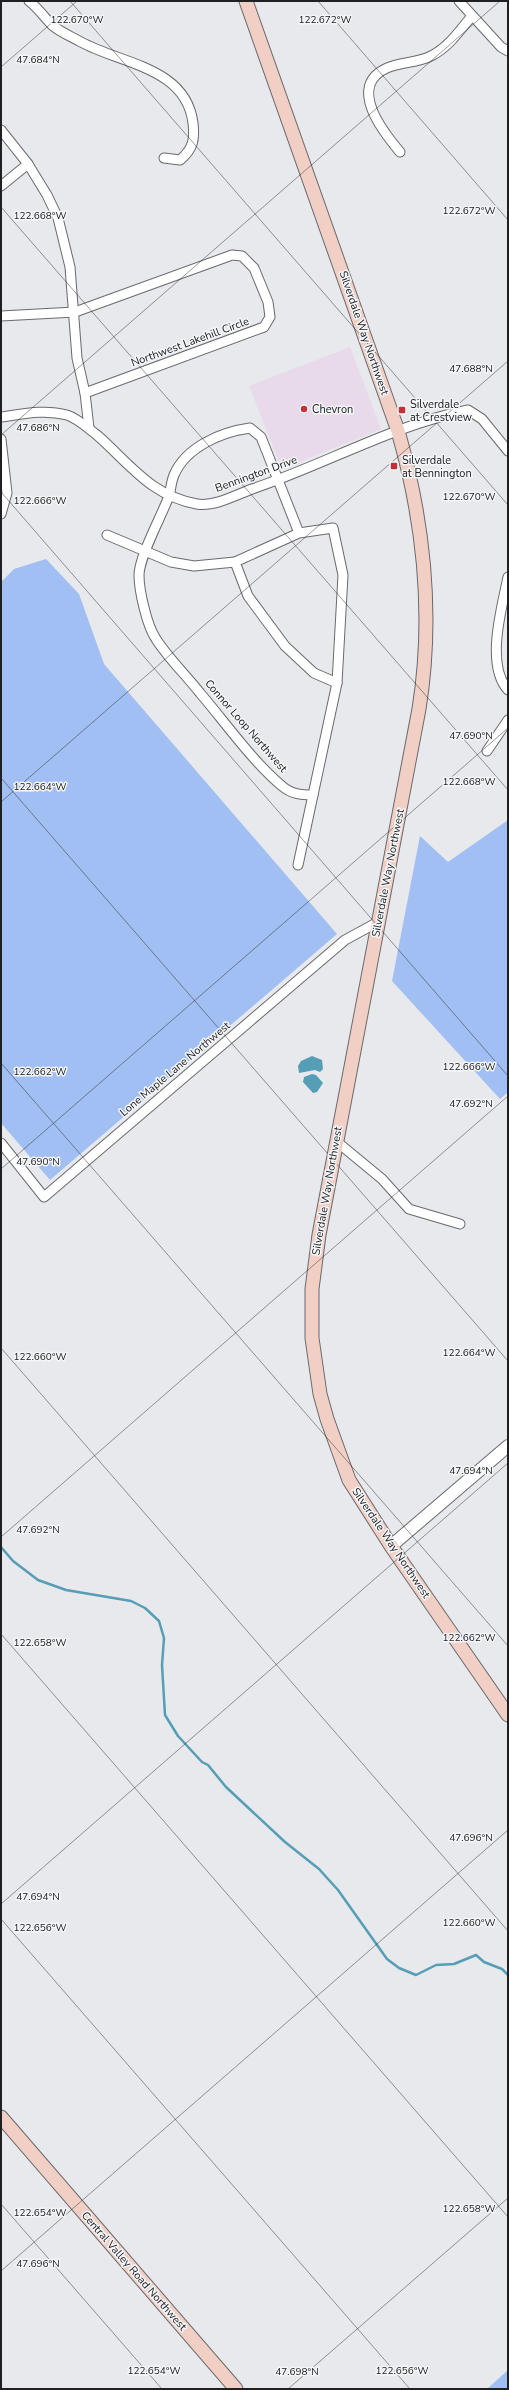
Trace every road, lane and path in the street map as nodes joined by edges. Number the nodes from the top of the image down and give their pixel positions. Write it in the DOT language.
graph roads {
  1 [pos="29,1"];
  2 [pos="246,1"];
  3 [pos="459,1"];
  4 [pos="472,16"];
  5 [pos="508,51"];
  6 [pos="1,130"];
  7 [pos="400,152"];
  8 [pos="164,158"];
  9 [pos="28,164"];
  10 [pos="1,186"];
  11 [pos="76,312"];
  12 [pos="1,316"];
  13 [pos="85,393"];
  14 [pos="1,417"];
  15 [pos="89,428"];
  16 [pos="398,431"];
  17 [pos="1,439"];
  18 [pos="508,451"];
  19 [pos="3,468"];
  20 [pos="278,480"];
  21 [pos="169,496"];
  22 [pos="1,514"];
  23 [pos="299,534"];
  24 [pos="107,535"];
  25 [pos="147,552"];
  26 [pos="235,562"];
  27 [pos="508,577"];
  28 [pos="337,683"];
  29 [pos="508,690"];
  30 [pos="508,720"];
  31 [pos="488,751"];
  32 [pos="313,794"];
  33 [pos="298,865"];
  34 [pos="378,922"];
  35 [pos="336,1141"];
  36 [pos="1,1144"];
  37 [pos="460,1224"];
  38 [pos="508,1446"];
  39 [pos="391,1546"];
  40 [pos="508,1715"];
  41 [pos="1,2117"];
  42 [pos="236,2389"];
  1 -- 8 [label="street"];
  2 -- 16 [label="main road, Silverdale Way Northwest"];
  3 -- 4 [label="street"];
  4 -- 5 [label="street"];
  4 -- 7 [label="street"];
  6 -- 9 [label="street"];
  9 -- 10 [label="street"];
  9 -- 11 [label="street"];
  11 -- 12 [label="street, Northwest Lakehill Circle"];
  11 -- 13 [label="street"];
  11 -- 13 [label="street, Northwest Lakehill Circle"];
  13 -- 15 [label="street"];
  14 -- 15 [label="street, Bennington Drive"];
  15 -- 21 [label="street, Bennington Drive"];
  16 -- 18 [label="street, Bennington Drive"];
  16 -- 20 [label="street, Bennington Drive"];
  16 -- 34 [label="main road, Silverdale Way Northwest"];
  17 -- 19 [label="street"];
  19 -- 22 [label="street"];
  20 -- 21 [label="street, Bennington Drive"];
  20 -- 21 [label="street, Connor Loop Northwest"];
  20 -- 23 [label="street, Connor Loop Northwest"];
  21 -- 25 [label="street, Connor Loop Northwest"];
  23 -- 26 [label="street"];
  23 -- 28 [label="street"];
  24 -- 25 [label="street"];
  25 -- 26 [label="street"];
  25 -- 32 [label="street, Connor Loop Northwest"];
  26 -- 28 [label="street"];
  27 -- 29 [label="street"];
  28 -- 32 [label="street"];
  30 -- 31 [label="street"];
  32 -- 33 [label="street"];
  34 -- 35 [label="main road, Silverdale Way Northwest"];
  34 -- 36 [label="street, Lone Maple Lane Northwest"];
  35 -- 37 [label="street"];
  35 -- 39 [label="main road, Silverdale Way Northwest"];
  38 -- 39 [label="street"];
  39 -- 40 [label="main road, Silverdale Way Northwest"];
  41 -- 42 [label="main road, Central Valley Road Northwest"];
}
